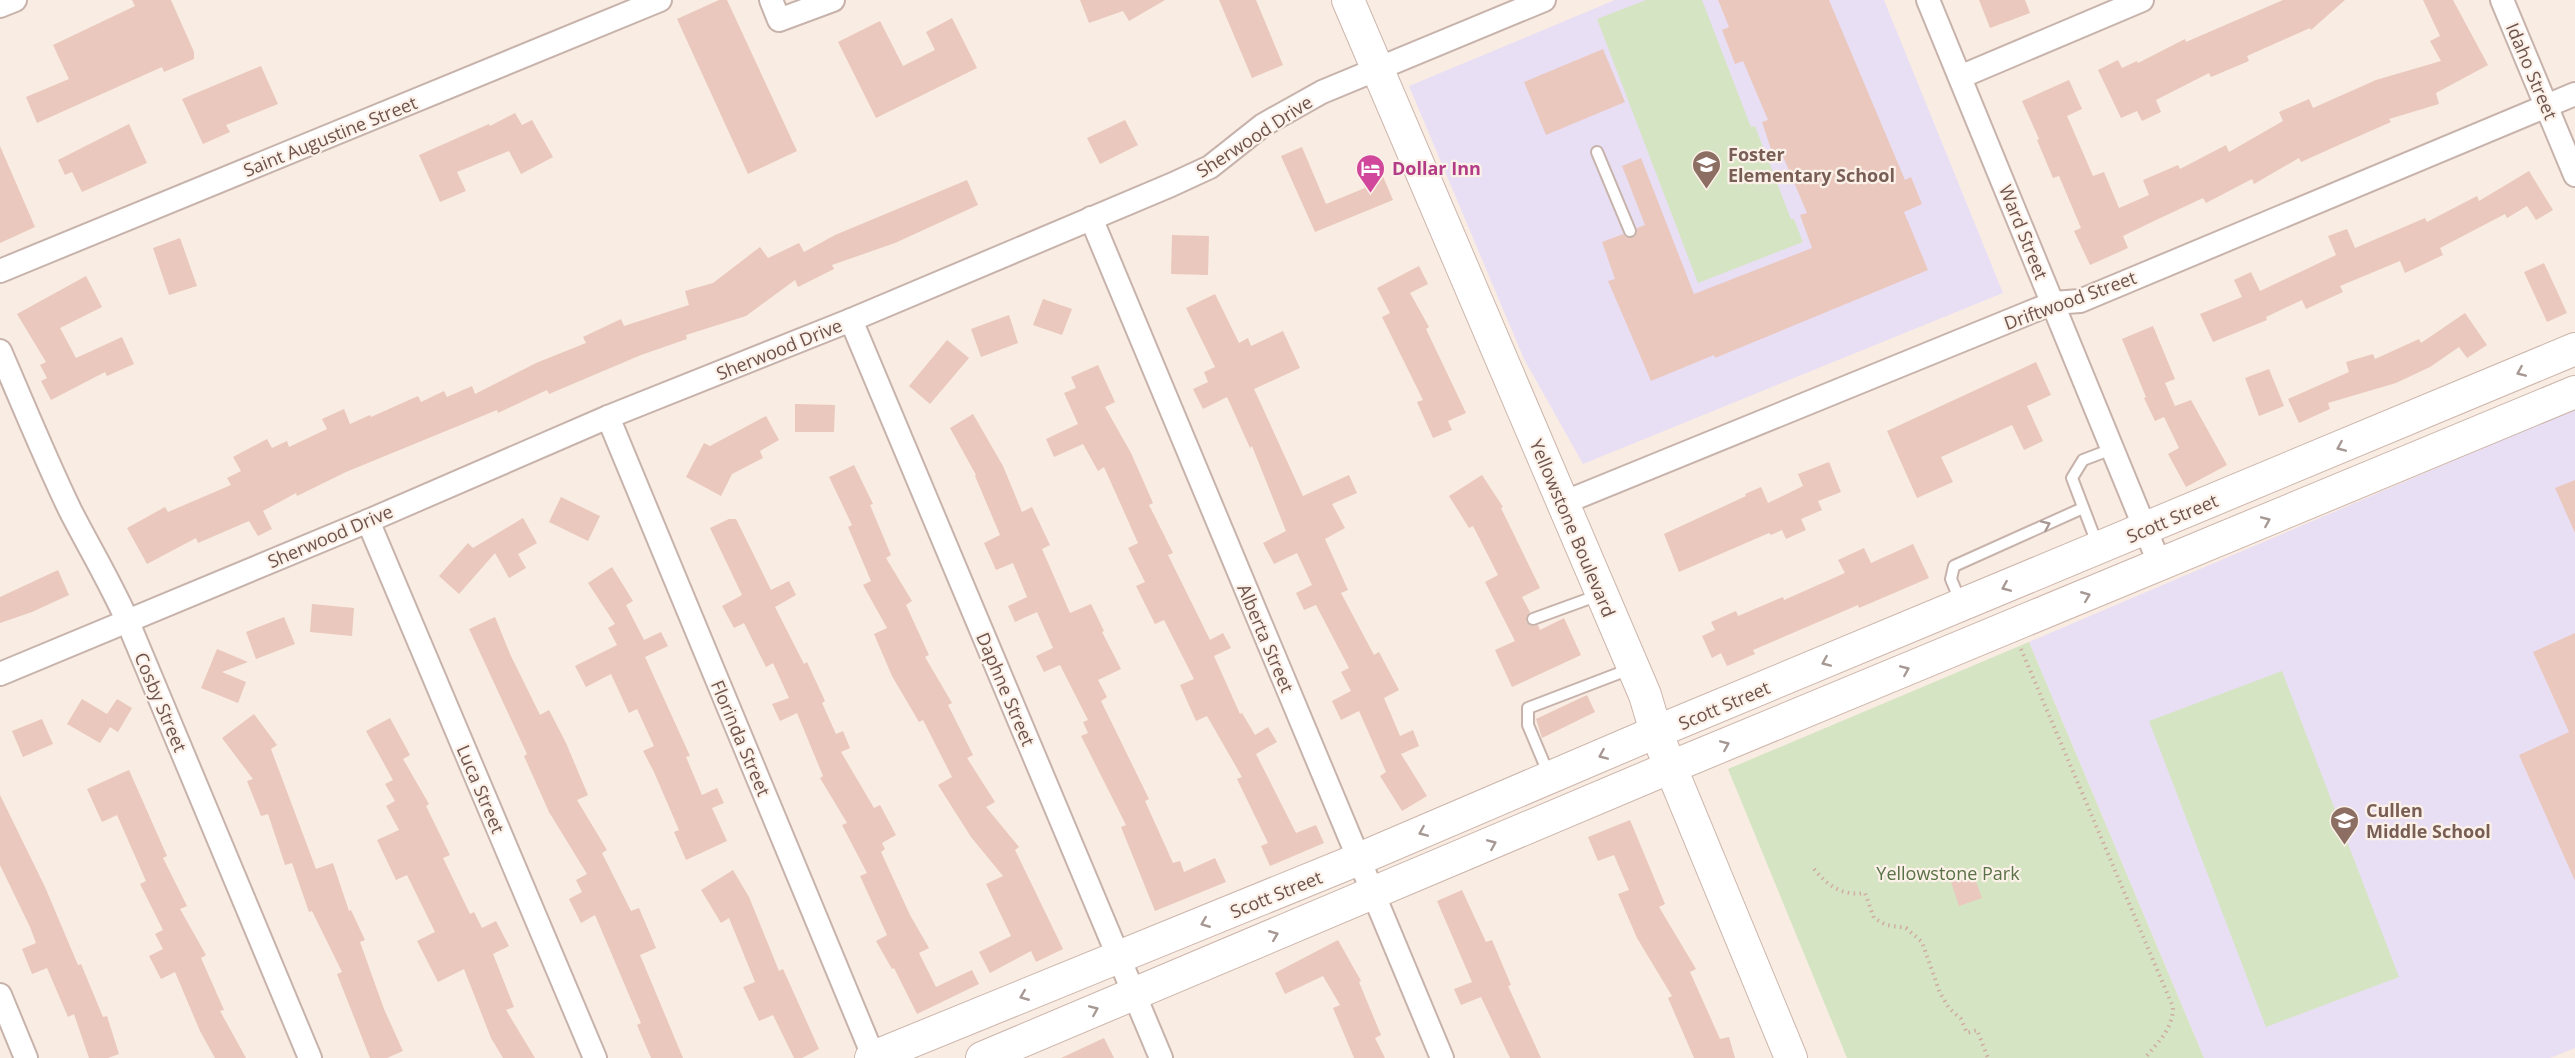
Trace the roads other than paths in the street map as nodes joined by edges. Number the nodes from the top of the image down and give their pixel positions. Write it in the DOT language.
graph roads {
  1 [pos="15,0"];
  2 [pos="660,0"];
  3 [pos="833,0"];
  4 [pos="1348,0"];
  5 [pos="1544,0"];
  6 [pos="1928,0"];
  7 [pos="2142,0"];
  8 [pos="2502,0"];
  9 [pos="0,6"];
  10 [pos="775,10"];
  11 [pos="1377,70"];
  12 [pos="1960,77"];
  13 [pos="2575,94"];
  14 [pos="2547,105"];
  15 [pos="1597,152"];
  16 [pos="2575,175"];
  17 [pos="1091,218"];
  18 [pos="1630,231"];
  19 [pos="0,271"];
  20 [pos="2053,303"];
  21 [pos="851,320"];
  22 [pos="2575,349"];
  23 [pos="0,351"];
  24 [pos="2575,392"];
  25 [pos="608,417"];
  26 [pos="2112,449"];
  27 [pos="1563,503"];
  28 [pos="2083,508"];
  29 [pos="368,520"];
  30 [pos="2145,530"];
  31 [pos="2099,549"];
  32 [pos="2160,565"];
  33 [pos="1602,594"];
  34 [pos="1957,608"];
  35 [pos="1533,619"];
  36 [pos="127,620"];
  37 [pos="1966,645"];
  38 [pos="1634,668"];
  39 [pos="0,674"];
  40 [pos="1656,732"];
  41 [pos="1671,767"];
  42 [pos="1550,778"];
  43 [pos="1359,860"];
  44 [pos="1373,894"];
  45 [pos="1119,958"];
  46 [pos="1134,993"];
  47 [pos="0,995"];
  48 [pos="26,1058"];
  49 [pos="310,1058"];
  50 [pos="595,1058"];
  51 [pos="873,1058"];
  52 [pos="982,1058"];
  53 [pos="1161,1058"];
  54 [pos="1442,1058"];
  55 [pos="1791,1058"];
  1 -- 9 [label="street"];
  2 -- 19 [label="street, Saint Augustine Street"];
  3 -- 10 [label="street"];
  4 -- 11 [label="main road, Yellowstone Boulevard"];
  5 -- 11 [label="street, Sherwood Drive"];
  6 -- 12 [label="street, Ward Street"];
  7 -- 12 [label="street"];
  8 -- 14 [label="street, Idaho Street"];
  11 -- 17 [label="street, Sherwood Drive"];
  11 -- 27 [label="main road, Yellowstone Boulevard"];
  12 -- 20 [label="street, Ward Street"];
  13 -- 14 [label="street, Driftwood Street"];
  14 -- 16 [label="street, Idaho Street"];
  14 -- 20 [label="street, Driftwood Street"];
  15 -- 18 [label="lane"];
  17 -- 21 [label="street, Sherwood Drive"];
  17 -- 43 [label="street, Alberta Street"];
  20 -- 26 [label="street, Ward Street"];
  20 -- 27 [label="street, Driftwood Street"];
  21 -- 25 [label="street, Sherwood Drive"];
  21 -- 45 [label="street, Daphne Street"];
  22 -- 30 [label="main road, Scott Street, one-way"];
  23 -- 36 [label="street, Cosby Street"];
  32 -- 24 [label="main road, Scott Street, one-way"];
  25 -- 29 [label="street, Sherwood Drive"];
  25 -- 51 [label="street, Florinda Street"];
  26 -- 28 [label="lane"];
  26 -- 30 [label="street, Ward Street"];
  27 -- 33 [label="main road, Yellowstone Boulevard"];
  28 -- 31 [label="lane"];
  34 -- 28 [label="lane, one-way"];
  29 -- 36 [label="street, Sherwood Drive"];
  29 -- 50 [label="street, Luca Street"];
  30 -- 31 [label="main road, Scott Street"];
  30 -- 32 [label="street, Ward Street"];
  31 -- 34 [label="main road, Scott Street, one-way"];
  37 -- 32 [label="main road, Scott Street, one-way"];
  33 -- 35 [label="lane"];
  33 -- 38 [label="main road, Yellowstone Boulevard"];
  34 -- 37 [label="main road"];
  34 -- 40 [label="main road, Scott Street, one-way"];
  36 -- 39 [label="street, Sherwood Drive"];
  36 -- 49 [label="street, Cosby Street"];
  41 -- 37 [label="main road, Scott Street, one-way"];
  38 -- 40 [label="main road, Yellowstone Boulevard"];
  38 -- 42 [label="lane"];
  40 -- 41 [label="main road, Yellowstone Boulevard"];
  40 -- 42 [label="main road, Scott Street, one-way"];
  44 -- 41 [label="main road, Scott Street, one-way"];
  41 -- 55 [label="main road, Yellowstone Boulevard"];
  42 -- 43 [label="main road, Scott Street, one-way"];
  43 -- 44 [label="street, Alberta Street"];
  43 -- 45 [label="main road, Scott Street, one-way"];
  46 -- 44 [label="main road, Scott Street, one-way"];
  44 -- 54 [label="street, Alberta Street"];
  45 -- 46 [label="street, Daphne Street"];
  45 -- 51 [label="main road, Scott Street, one-way"];
  52 -- 46 [label="main road, Scott Street, one-way"];
  46 -- 53 [label="street, Daphne Street"];
  47 -- 48 [label="street"];
}
